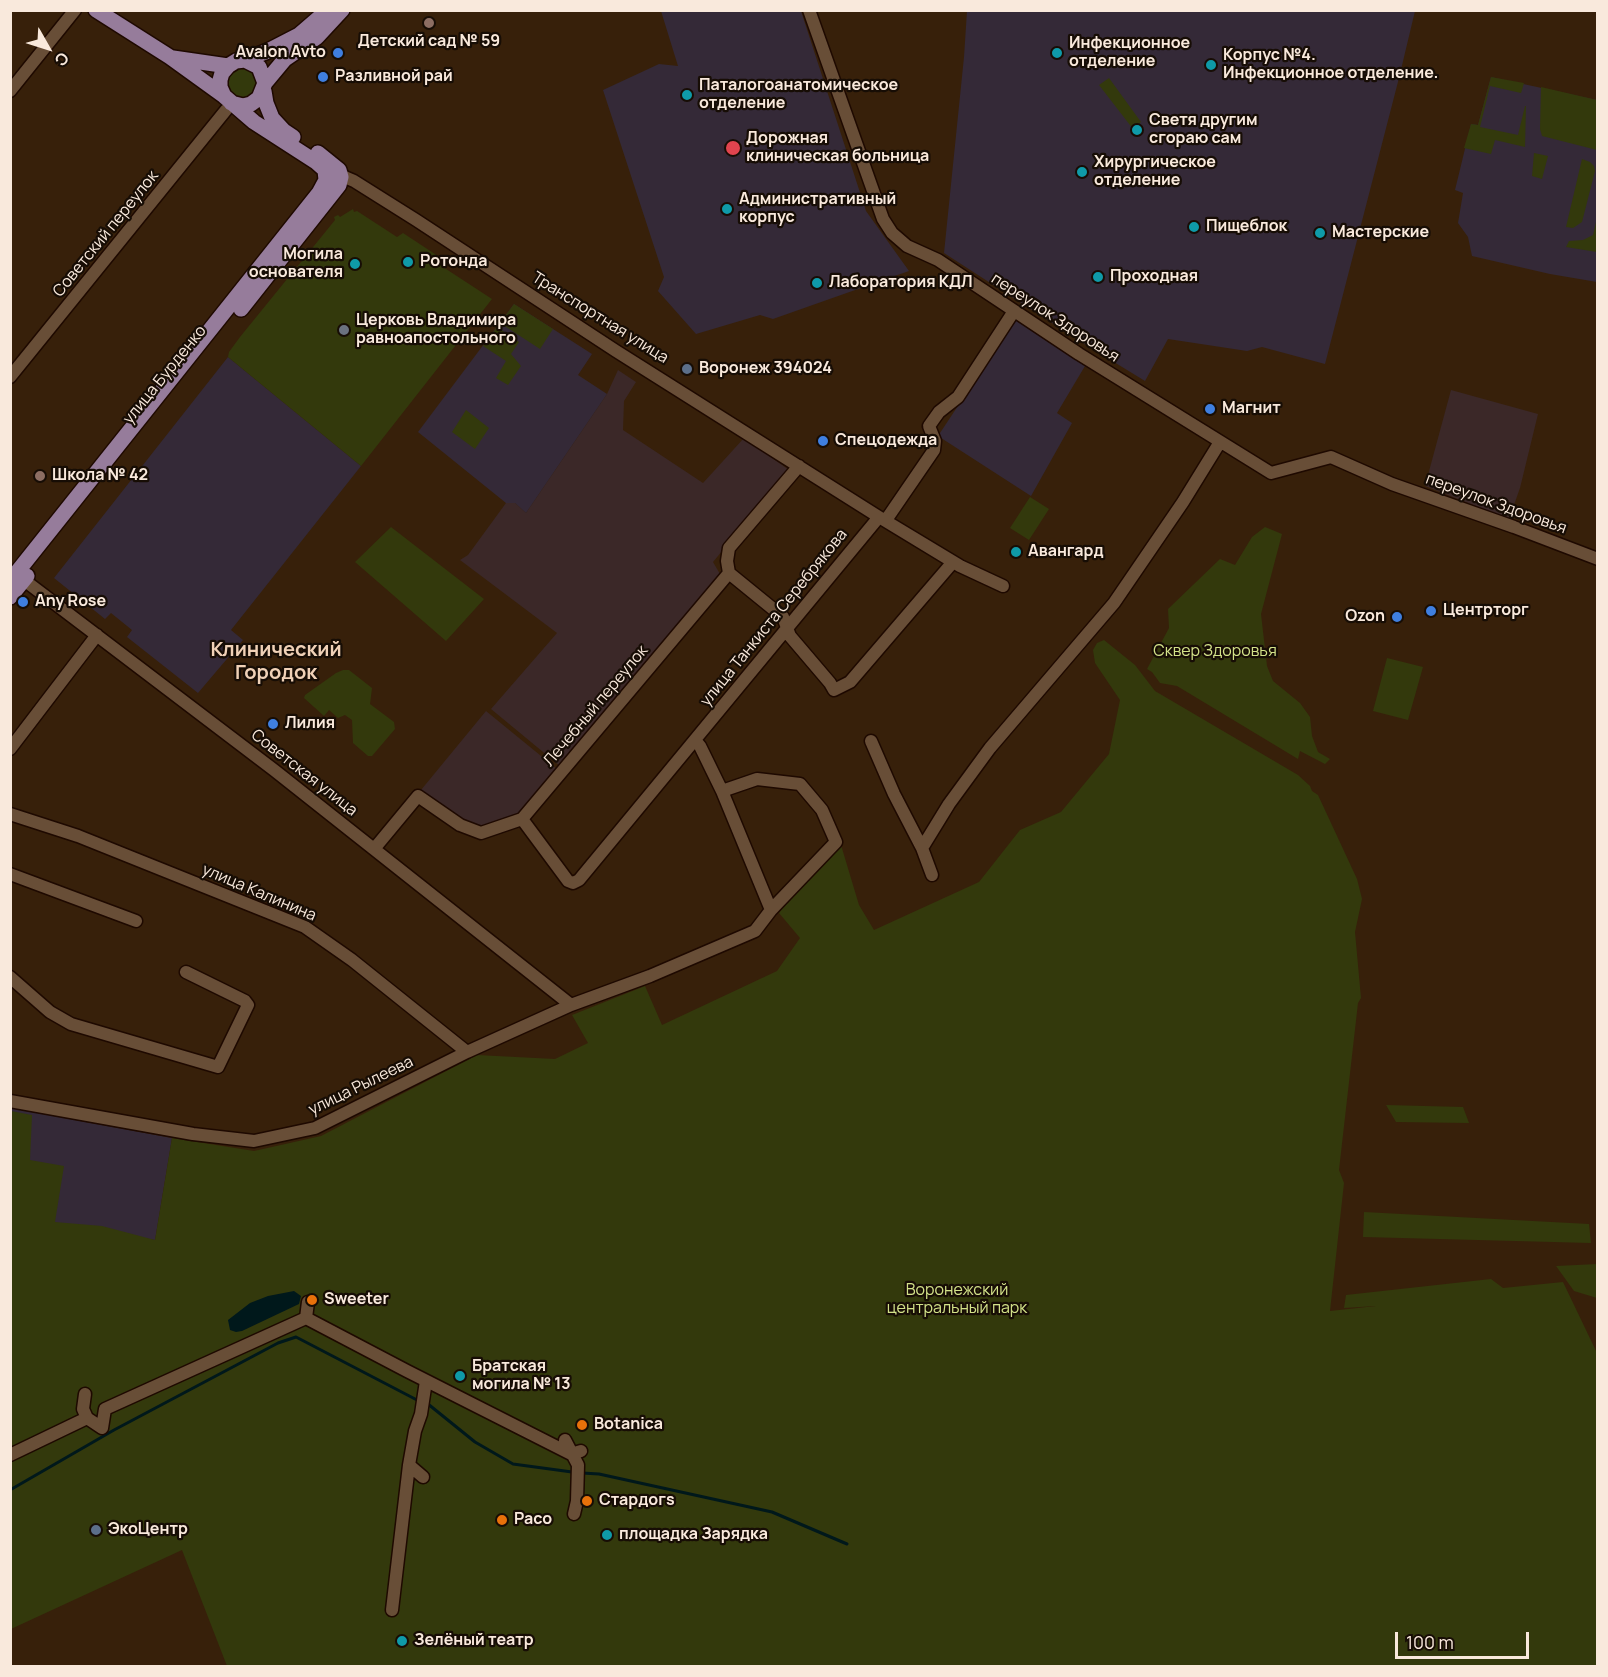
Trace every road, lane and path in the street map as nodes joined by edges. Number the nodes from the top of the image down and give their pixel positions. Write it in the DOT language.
graph roads {
  1 [pos="75,10"];
  2 [pos="96,10"];
  3 [pos="328,10"];
  4 [pos="342,10"];
  5 [pos="809,10"];
  6 [pos="170,57"];
  7 [pos="245,60"];
  8 [pos="228,66"];
  9 [pos="265,87"];
  10 [pos="10,90"];
  11 [pos="227,103"];
  12 [pos="325,170"];
  13 [pos="340,173"];
  14 [pos="1014,311"];
  15 [pos="10,376"];
  16 [pos="1220,442"];
  17 [pos="799,466"];
  18 [pos="882,518"];
  19 [pos="1598,559"];
  20 [pos="953,561"];
  21 [pos="729,573"];
  22 [pos="14,578"];
  23 [pos="1003,586"];
  24 [pos="10,597"];
  25 [pos="788,628"];
  26 [pos="97,635"];
  27 [pos="695,740"];
  28 [pos="871,741"];
  29 [pos="10,749"];
  30 [pos="722,792"];
  31 [pos="10,814"];
  32 [pos="522,819"];
  33 [pos="922,848"];
  34 [pos="374,849"];
  35 [pos="10,874"];
  36 [pos="932,874"];
  37 [pos="771,910"];
  38 [pos="136,921"];
  39 [pos="186,972"];
  40 [pos="10,977"];
  41 [pos="571,1005"];
  42 [pos="467,1052"];
  43 [pos="10,1101"];
  44 [pos="312,1305"];
  45 [pos="306,1318"];
  46 [pos="426,1381"];
  47 [pos="86,1394"];
  48 [pos="87,1418"];
  49 [pos="10,1455"];
  50 [pos="408,1465"];
  51 [pos="424,1472"];
  52 [pos="577,1504"];
  53 [pos="392,1610"];
  1 -- 10 [label="street"];
  2 -- 6 [label="main road"];
  3 -- 7 [label="main road"];
  4 -- 9 [label="main road"];
  5 -- 14 [label="street, переулок Здоровья"];
  6 -- 8 [label="main road"];
  6 -- 11 [label="main road"];
  7 -- 8 [label="main road"];
  7 -- 9 [label="main road"];
  8 -- 11 [label="main road"];
  9 -- 11 [label="main road"];
  9 -- 13 [label="main road"];
  11 -- 12 [label="main road"];
  11 -- 15 [label="street, Советский переулок"];
  12 -- 13 [label="street, Транспортная улица"];
  12 -- 22 [label="main road, улица Бурденко"];
  13 -- 17 [label="street, Транспортная улица"];
  13 -- 22 [label="main road, улица Бурденко"];
  14 -- 16 [label="street, переулок Здоровья"];
  14 -- 18 [label="street, улица Танкиста Серебрякова"];
  16 -- 19 [label="street, переулок Здоровья"];
  16 -- 33 [label="street"];
  17 -- 18 [label="street, Транспортная улица"];
  17 -- 21 [label="street"];
  18 -- 20 [label="street, Транспортная улица"];
  18 -- 25 [label="street, улица Танкиста Серебрякова"];
  20 -- 23 [label="street, Транспортная улица"];
  20 -- 25 [label="street"];
  21 -- 25 [label="street"];
  21 -- 32 [label="street, Лечебный переулок"];
  22 -- 24 [label="main road, улица Бурденко"];
  22 -- 26 [label="street, Советская улица"];
  25 -- 27 [label="street, улица Танкиста Серебрякова"];
  26 -- 29 [label="street"];
  26 -- 34 [label="street, Советская улица"];
  27 -- 30 [label="street"];
  27 -- 32 [label="street, улица Танкиста Серебрякова"];
  28 -- 33 [label="street"];
  30 -- 37 [label="street"];
  30 -- 37 [label="street"];
  31 -- 42 [label="street, улица Калинина"];
  32 -- 34 [label="street"];
  33 -- 36 [label="street"];
  34 -- 41 [label="street, Советская улица"];
  35 -- 38 [label="street"];
  37 -- 41 [label="street"];
  39 -- 40 [label="street"];
  41 -- 42 [label="street, улица Рылеева"];
  42 -- 43 [label="street, улица Рылеева"];
  44 -- 45 [label="street"];
  45 -- 46 [label="street"];
  45 -- 48 [label="street"];
  46 -- 50 [label="street"];
  46 -- 52 [label="street"];
  47 -- 48 [label="street"];
  48 -- 49 [label="street"];
  50 -- 51 [label="street"];
  50 -- 53 [label="street"];
}
